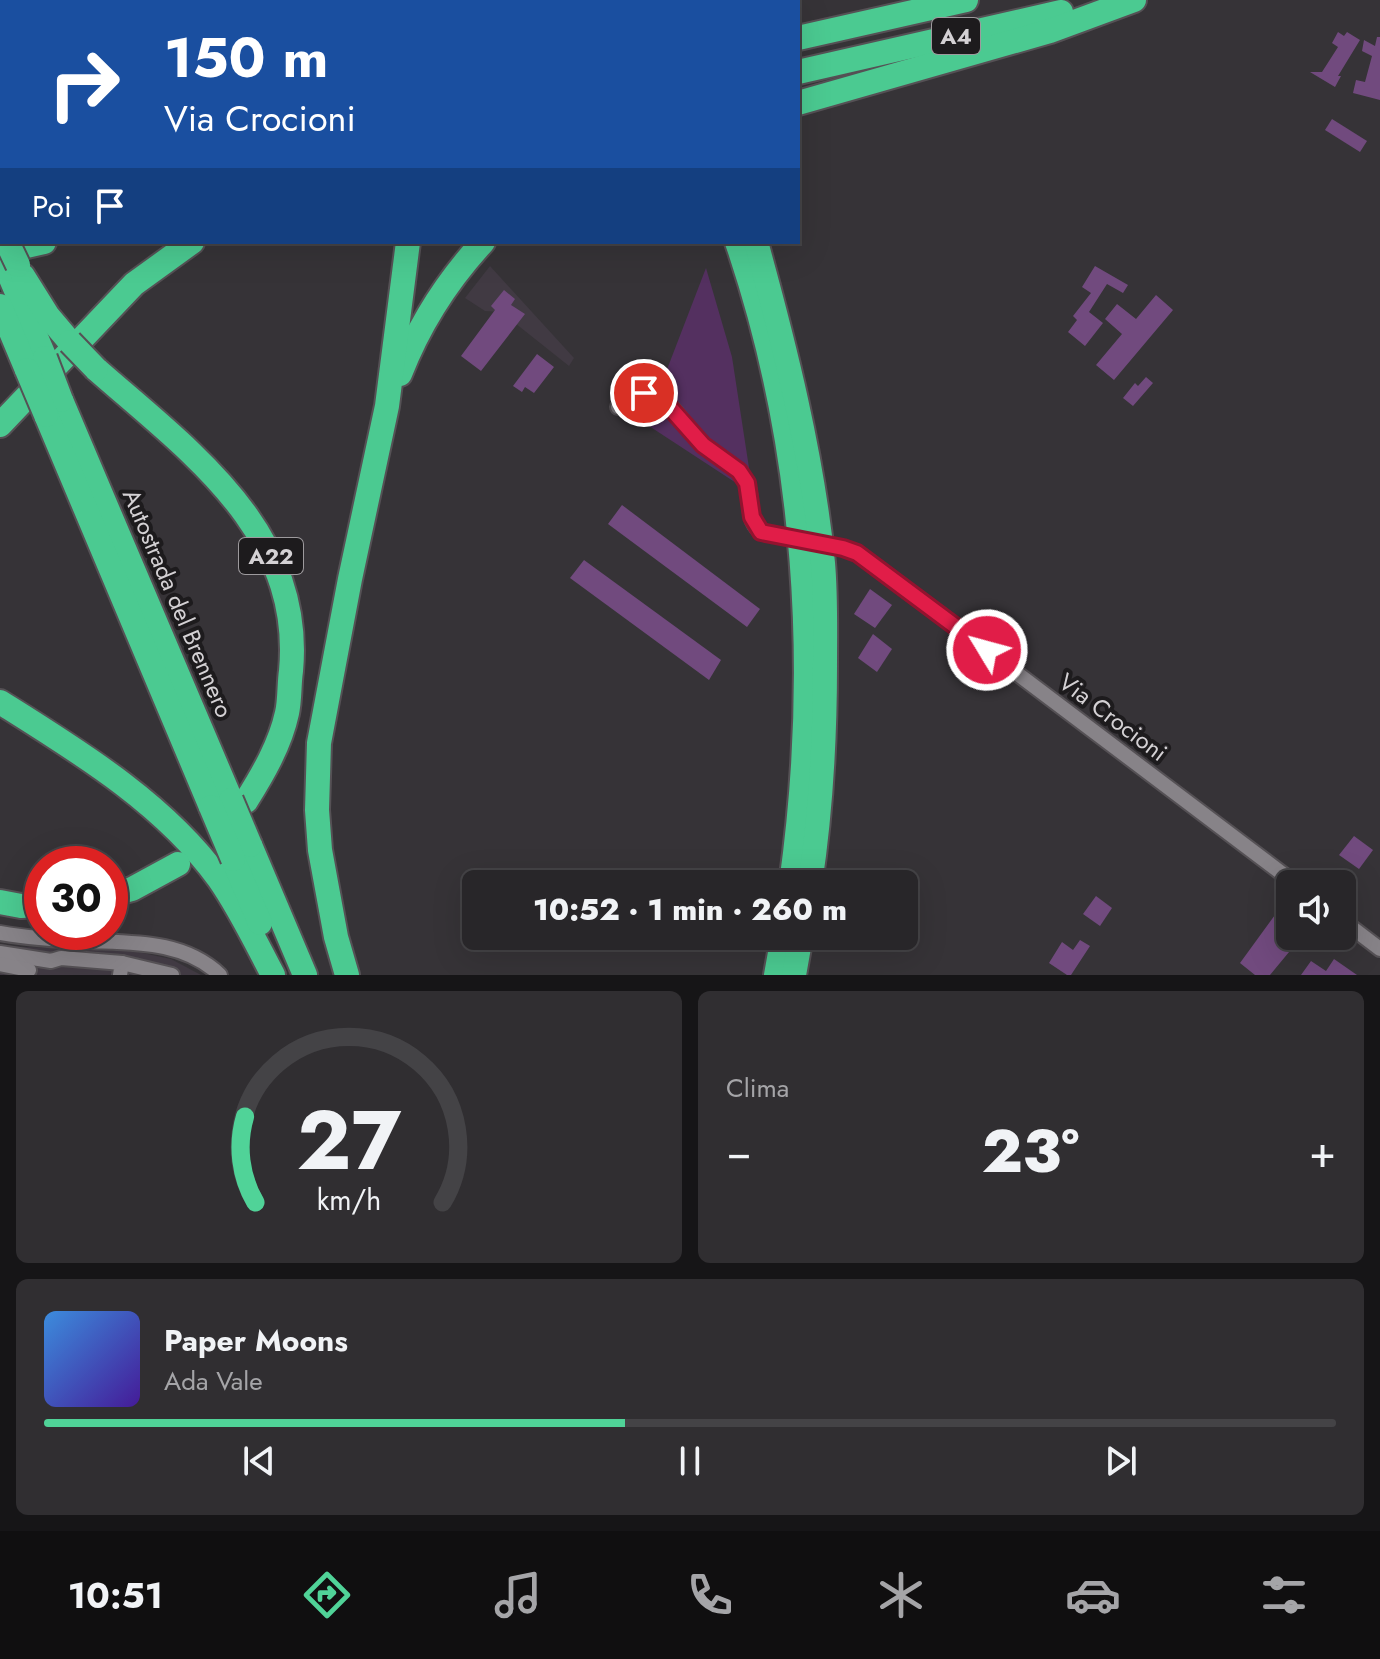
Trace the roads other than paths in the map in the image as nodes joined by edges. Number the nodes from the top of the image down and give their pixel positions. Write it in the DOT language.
graph roads {
  1 [pos="914,0"];
  2 [pos="966,0"];
  3 [pos="1114,0"];
  4 [pos="1134,0"];
  5 [pos="800,23"];
  6 [pos="800,38"];
  7 [pos="800,72"];
  8 [pos="800,102"];
  9 [pos="40,244"];
  10 [pos="189,244"];
  11 [pos="408,244"];
  12 [pos="481,244"];
  13 [pos="738,244"];
  14 [pos="757,244"];
  15 [pos="6,260"];
  16 [pos="0,306"];
  17 [pos="0,316"];
  18 [pos="17,347"];
  19 [pos="36,364"];
  20 [pos="387,406"];
  21 [pos="618,407"];
  22 [pos="0,425"];
  23 [pos="0,702"];
  24 [pos="229,803"];
  25 [pos="184,855"];
  26 [pos="234,861"];
  27 [pos="793,870"];
  28 [pos="812,870"];
  29 [pos="1278,870"];
  30 [pos="128,890"];
  31 [pos="0,902"];
  32 [pos="24,906"];
  33 [pos="1356,931"];
  34 [pos="0,933"];
  35 [pos="1380,949"];
  36 [pos="780,950"];
  37 [pos="798,950"];
  38 [pos="0,953"];
  39 [pos="0,964"];
  40 [pos="50,968"];
  41 [pos="121,969"];
  42 [pos="29,970"];
  43 [pos="172,975"];
  44 [pos="220,975"];
  45 [pos="273,975"];
  46 [pos="282,975"];
  47 [pos="305,975"];
  48 [pos="347,975"];
  49 [pos="776,975"];
  50 [pos="794,975"];
  1 -- 5 [label="highway, A4"];
  2 -- 6 [label="highway, A4"];
  3 -- 7 [label="highway, A4"];
  4 -- 8 [label="highway"];
  9 -- 15 [label="highway"];
  10 -- 22 [label="highway"];
  11 -- 20 [label="highway"];
  12 -- 20 [label="highway"];
  13 -- 27 [label="highway"];
  14 -- 28 [label="highway"];
  15 -- 19 [label="highway, Autostrada del Brennero"];
  15 -- 24 [label="highway, A22, bridge"];
  16 -- 18 [label="highway, Autostrada del Brennero"];
  17 -- 18 [label="highway"];
  18 -- 19 [label="highway, Autostrada del Brennero"];
  19 -- 24 [label="highway, Autostrada del Brennero, bridge"];
  20 -- 48 [label="highway"];
  21 -- 29 [label="street, Via Crocioni, bridge"];
  23 -- 25 [label="highway"];
  24 -- 26 [label="highway, Autostrada del Brennero, bridge"];
  25 -- 26 [label="highway"];
  25 -- 30 [label="highway"];
  26 -- 45 [label="highway"];
  26 -- 46 [label="highway, Autostrada del Brennero"];
  26 -- 47 [label="highway, Autostrada del Brennero"];
  31 -- 32 [label="highway"];
  33 -- 35 [label="street"];
  34 -- 44 [label="street"];
  36 -- 49 [label="highway"];
  37 -- 50 [label="highway"];
  38 -- 40 [label="street"];
  39 -- 42 [label="street"];
  40 -- 41 [label="street"];
  41 -- 43 [label="street"];
}
